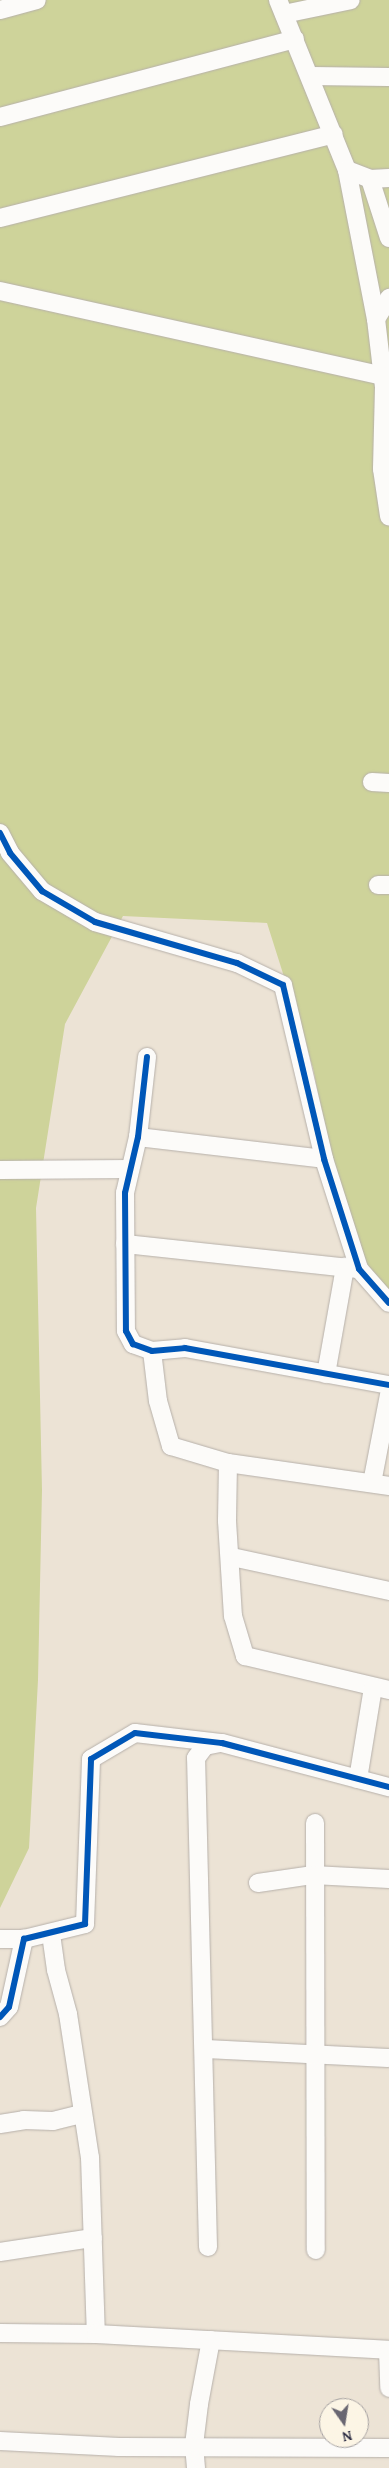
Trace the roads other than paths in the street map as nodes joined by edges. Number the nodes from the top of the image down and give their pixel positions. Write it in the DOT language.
graph roads {
  1 [pos="37,0"];
  2 [pos="351,0"];
  3 [pos="281,7"];
  4 [pos="0,10"];
  5 [pos="295,39"];
  6 [pos="311,76"];
  7 [pos="389,77"];
  8 [pos="0,117"];
  9 [pos="334,134"];
  10 [pos="347,170"];
  11 [pos="389,178"];
  12 [pos="370,179"];
  13 [pos="0,218"];
  14 [pos="389,238"];
  15 [pos="0,291"];
  16 [pos="389,298"];
  17 [pos="376,319"];
  18 [pos="382,376"];
  19 [pos="386,479"];
  20 [pos="389,516"];
  21 [pos="0,834"];
  22 [pos="148,1057"];
  23 [pos="138,1136"];
  24 [pos="324,1159"];
  25 [pos="130,1169"];
  26 [pos="0,1170"];
  27 [pos="125,1244"];
  28 [pos="352,1268"];
  29 [pos="389,1303"];
  30 [pos="152,1351"];
  31 [pos="326,1374"];
  32 [pos="389,1385"];
  33 [pos="389,1395"];
  34 [pos="228,1463"];
  35 [pos="381,1485"];
  36 [pos="232,1557"];
  37 [pos="389,1591"];
  38 [pos="381,1688"];
  39 [pos="222,1743"];
  40 [pos="358,1779"];
  41 [pos="389,1787"];
  42 [pos="314,1823"];
  43 [pos="313,1875"];
  44 [pos="389,1879"];
  45 [pos="258,1883"];
  46 [pos="51,1934"];
  47 [pos="0,1939"];
  48 [pos="24,1939"];
  49 [pos="0,2017"];
  50 [pos="205,2049"];
  51 [pos="314,2056"];
  52 [pos="389,2058"];
  53 [pos="81,2114"];
  54 [pos="0,2124"];
  55 [pos="93,2238"];
  56 [pos="208,2247"];
  57 [pos="316,2250"];
  58 [pos="0,2252"];
  59 [pos="0,2333"];
  60 [pos="96,2334"];
  61 [pos="211,2340"];
  62 [pos="389,2388"];
  63 [pos="0,2441"];
  64 [pos="194,2445"];
  65 [pos="389,2448"];
  66 [pos="196,2468"];
  1 -- 4 [label="street"];
  2 -- 3 [label="street"];
  3 -- 5 [label="street"];
  5 -- 6 [label="street"];
  5 -- 8 [label="street"];
  6 -- 7 [label="street"];
  6 -- 9 [label="street"];
  9 -- 10 [label="street"];
  9 -- 13 [label="street"];
  10 -- 12 [label="street"];
  10 -- 17 [label="street"];
  11 -- 12 [label="street"];
  12 -- 14 [label="street"];
  15 -- 18 [label="street"];
  16 -- 17 [label="street"];
  17 -- 18 [label="street"];
  18 -- 19 [label="street"];
  19 -- 20 [label="street"];
  21 -- 24 [label="street"];
  22 -- 23 [label="street"];
  23 -- 24 [label="street"];
  23 -- 25 [label="street"];
  24 -- 28 [label="street"];
  25 -- 26 [label="street"];
  25 -- 27 [label="street"];
  27 -- 28 [label="street"];
  27 -- 30 [label="street"];
  28 -- 29 [label="street"];
  28 -- 31 [label="street"];
  30 -- 31 [label="street"];
  30 -- 34 [label="street"];
  31 -- 32 [label="street"];
  33 -- 35 [label="street"];
  34 -- 35 [label="street"];
  34 -- 36 [label="street"];
  36 -- 37 [label="street"];
  36 -- 38 [label="street"];
  38 -- 40 [label="street"];
  39 -- 40 [label="street"];
  39 -- 46 [label="street"];
  39 -- 50 [label="street"];
  40 -- 41 [label="street"];
  42 -- 43 [label="street"];
  43 -- 44 [label="street"];
  43 -- 45 [label="street"];
  43 -- 51 [label="street"];
  46 -- 48 [label="street"];
  46 -- 53 [label="street"];
  47 -- 48 [label="street"];
  48 -- 49 [label="street"];
  50 -- 51 [label="street"];
  50 -- 56 [label="street"];
  51 -- 52 [label="street"];
  51 -- 57 [label="street"];
  53 -- 54 [label="street"];
  53 -- 55 [label="street"];
  55 -- 58 [label="street"];
  55 -- 60 [label="street"];
  59 -- 60 [label="street"];
  60 -- 61 [label="street"];
  61 -- 62 [label="street"];
  61 -- 64 [label="street"];
  63 -- 64 [label="street"];
  64 -- 65 [label="street"];
  64 -- 66 [label="street"];
}
